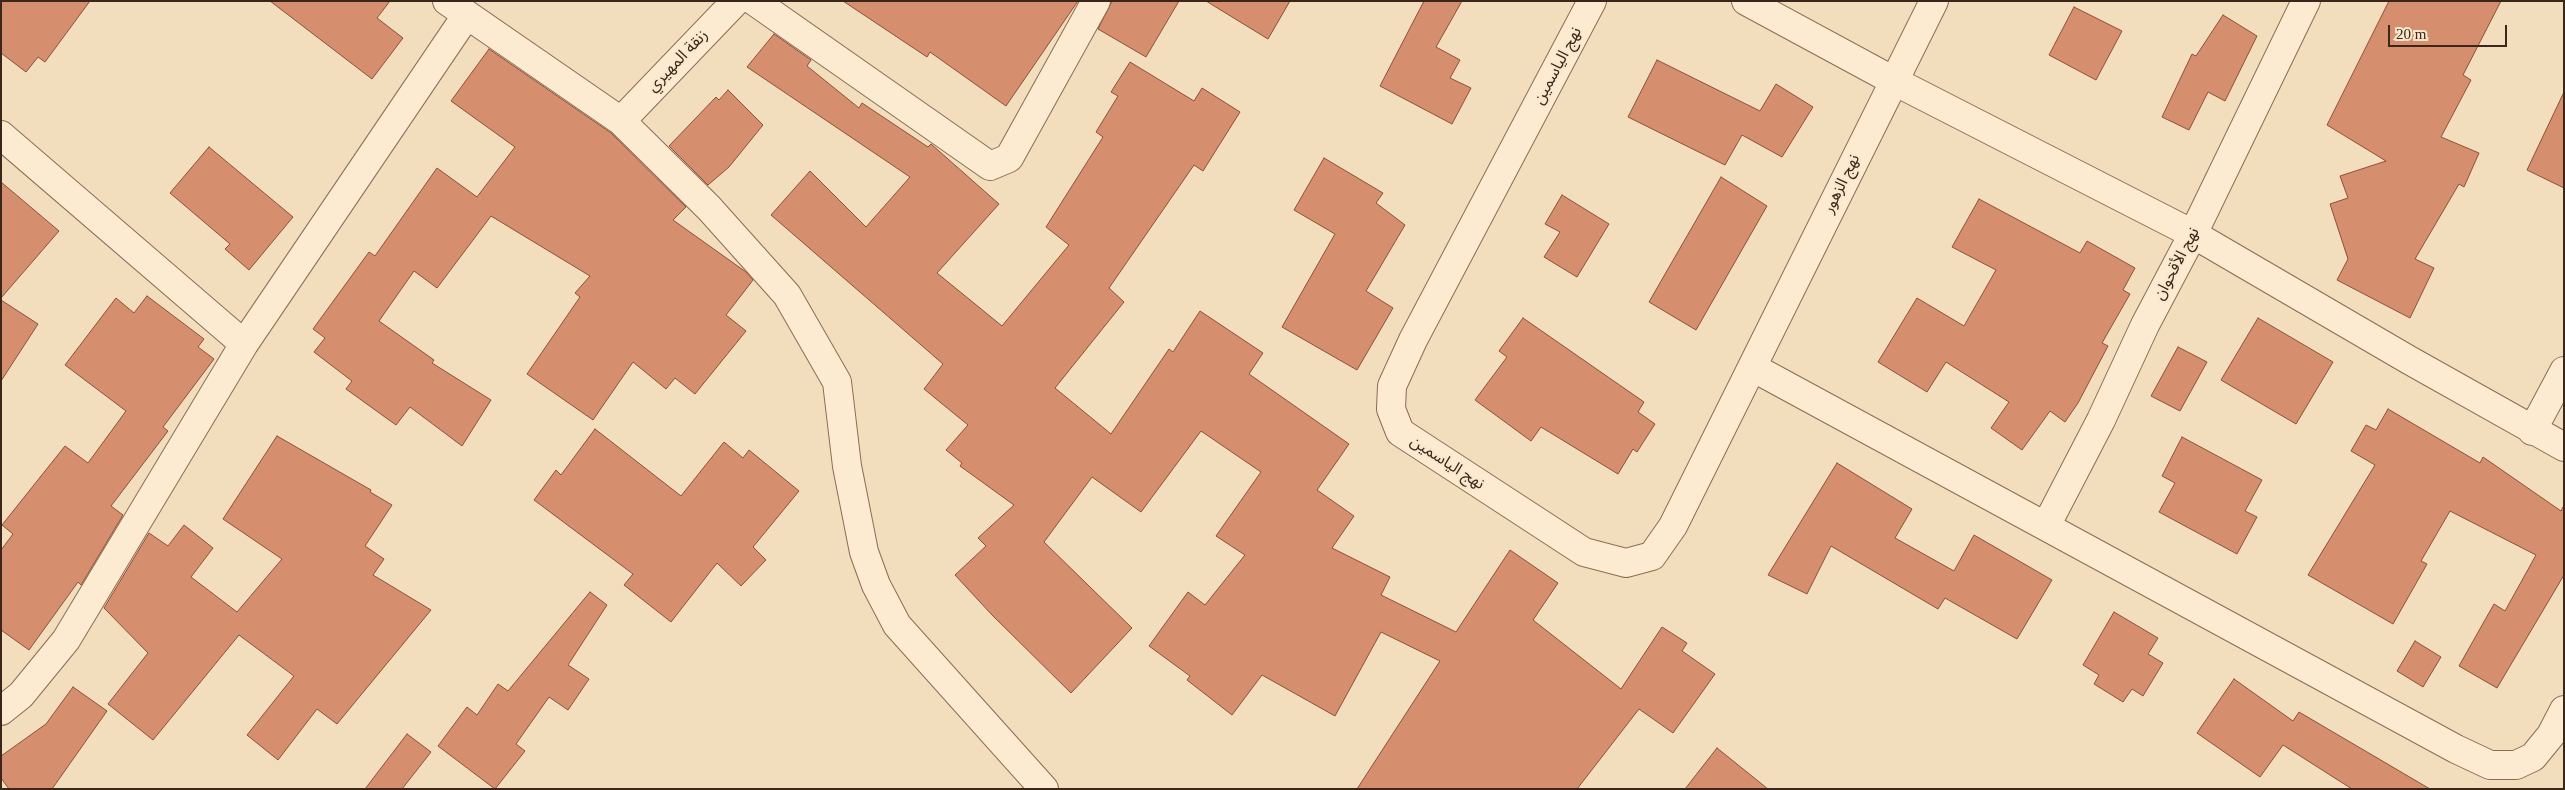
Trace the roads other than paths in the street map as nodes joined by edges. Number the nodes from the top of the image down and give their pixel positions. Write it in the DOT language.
graph roads {
  1 [pos="736,1"];
  2 [pos="754,1"];
  3 [pos="1096,1"];
  4 [pos="1592,1"];
  5 [pos="1746,1"];
  6 [pos="1934,1"];
  7 [pos="2306,1"];
  8 [pos="457,8"];
  9 [pos="1894,81"];
  10 [pos="620,122"];
  11 [pos="1,135"];
  12 [pos="2194,234"];
  13 [pos="244,344"];
  14 [pos="1752,367"];
  15 [pos="2564,371"];
  16 [pos="2532,431"];
  17 [pos="2564,447"];
  18 [pos="2046,526"];
  19 [pos="2564,710"];
  20 [pos="1,711"];
  21 [pos="1044,789"];
  1 -- 10 [label="street, زنقة المهيري"];
  2 -- 3 [label="street"];
  4 -- 14 [label="street, نهج الياسمين"];
  5 -- 9 [label="street"];
  6 -- 9 [label="street, نهج الزهور"];
  7 -- 12 [label="street, نهج الأقحوان"];
  8 -- 10 [label="street"];
  8 -- 13 [label="street"];
  9 -- 12 [label="street"];
  9 -- 14 [label="street, نهج الزهور"];
  10 -- 21 [label="street"];
  11 -- 13 [label="street"];
  12 -- 16 [label="street"];
  12 -- 18 [label="street, نهج الأقحوان"];
  13 -- 20 [label="street"];
  14 -- 18 [label="street"];
  15 -- 16 [label="street"];
  16 -- 17 [label="street"];
  18 -- 19 [label="street"];
}
